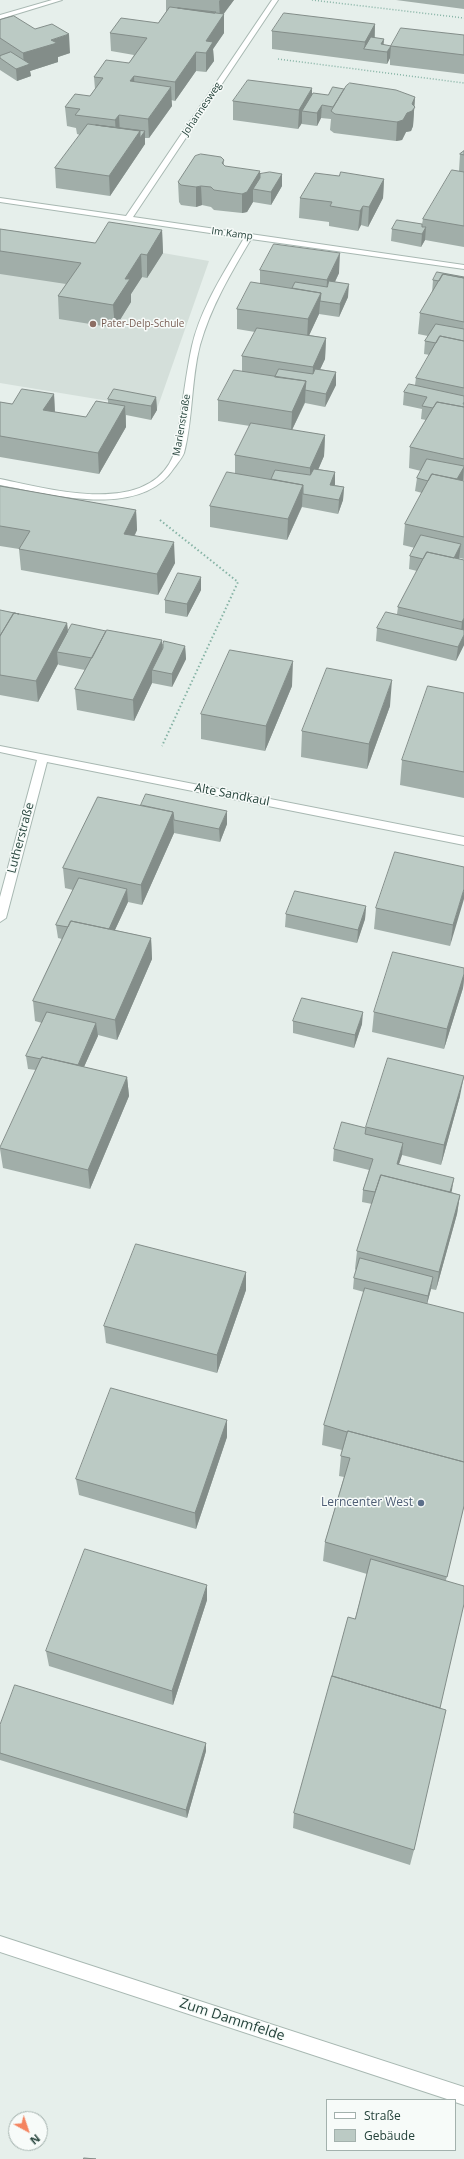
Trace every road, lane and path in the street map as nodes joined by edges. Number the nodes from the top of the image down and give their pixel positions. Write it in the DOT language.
graph roads {
  1 [pos="59,0"];
  2 [pos="275,0"];
  3 [pos="312,0"];
  4 [pos="0,17"];
  5 [pos="464,18"];
  6 [pos="240,54"];
  7 [pos="464,83"];
  8 [pos="0,200"];
  9 [pos="128,219"];
  10 [pos="249,236"];
  11 [pos="464,267"];
  12 [pos="0,482"];
  13 [pos="128,495"];
  14 [pos="0,749"];
  15 [pos="43,758"];
  16 [pos="148,778"];
  17 [pos="464,841"];
  18 [pos="0,918"];
  19 [pos="0,1944"];
  20 [pos="464,2096"];
  1 -- 4 [label="street"];
  2 -- 6 [label="street, Johannesweg"];
  3 -- 5 [label="path"];
  6 -- 7 [label="path"];
  6 -- 9 [label="street, Johannesweg"];
  8 -- 9 [label="street, Im Kamp"];
  9 -- 10 [label="street, Im Kamp"];
  10 -- 11 [label="street, Im Kamp"];
  10 -- 13 [label="street, Marienstraße"];
  12 -- 13 [label="street, Marienstraße"];
  13 -- 16 [label="path"];
  14 -- 15 [label="street, Alte Sandkaul"];
  15 -- 16 [label="street, Alte Sandkaul"];
  15 -- 18 [label="street, Lutherstraße"];
  16 -- 17 [label="street, Alte Sandkaul"];
  19 -- 20 [label="street, Zum Dammfelde"];
}
